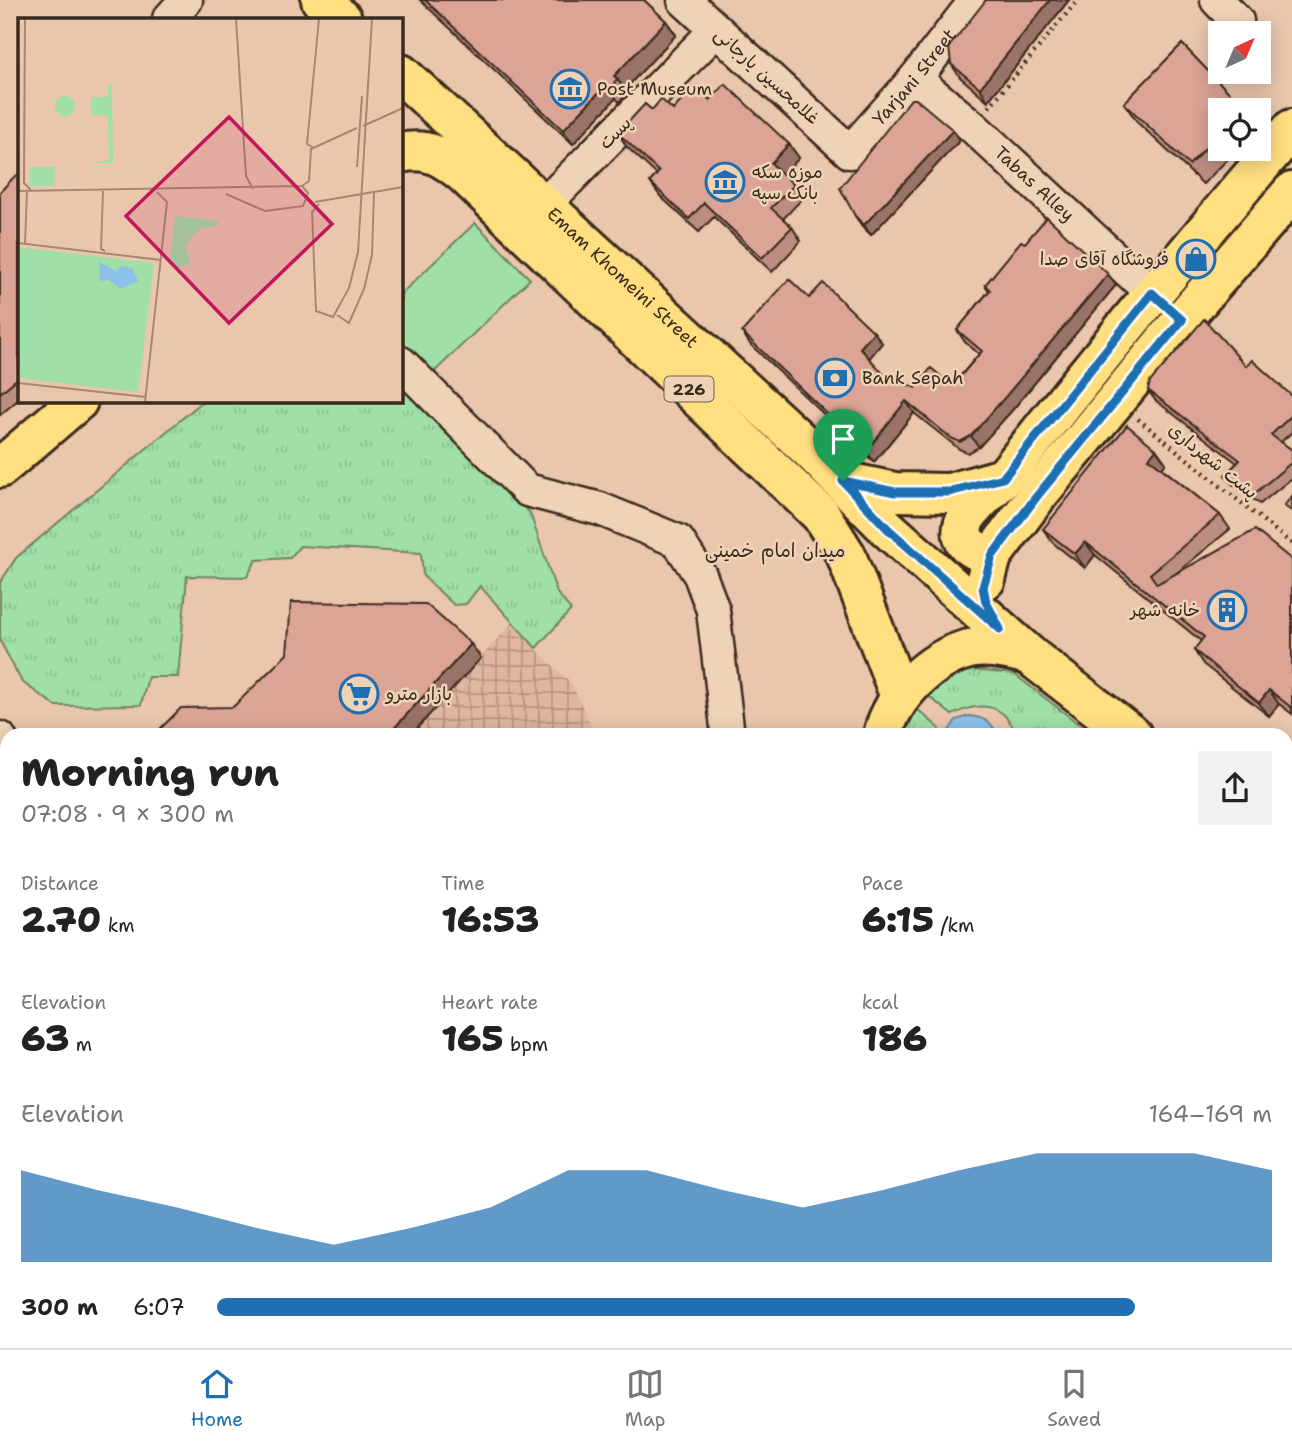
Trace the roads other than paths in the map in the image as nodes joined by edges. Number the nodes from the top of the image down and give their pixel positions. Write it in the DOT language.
graph roads {
  1 [pos="186,0"];
  2 [pos="321,0"];
  3 [pos="684,0"];
  4 [pos="976,0"];
  5 [pos="170,18"];
  6 [pos="341,18"];
  7 [pos="716,30"];
  8 [pos="402,75"];
  9 [pos="915,79"];
  10 [pos="1292,129"];
  11 [pos="402,153"];
  12 [pos="1292,192"];
  13 [pos="543,206"];
  14 [pos="1152,293"];
  15 [pos="1182,320"];
  16 [pos="402,364"];
  17 [pos="77,402"];
  18 [pos="0,468"];
  19 [pos="1003,478"];
  20 [pos="843,481"];
  21 [pos="992,556"];
  22 [pos="1000,629"];
  23 [pos="1029,654"];
  24 [pos="900,697"];
  25 [pos="727,728"];
  26 [pos="885,728"];
  27 [pos="1123,728"];
  1 -- 5 [label="street"];
  2 -- 6 [label="main road"];
  3 -- 7 [label="street, غلامحسین یارجانی"];
  4 -- 9 [label="street, Yarjani Street"];
  7 -- 9 [label="street, Yarjani Street"];
  7 -- 13 [label="street, پست"];
  8 -- 13 [label="main road, Emam Khomeini Street / 226"];
  9 -- 14 [label="street, Tabas Alley"];
  10 -- 14 [label="main road"];
  11 -- 24 [label="main road, Emam Khomeini Street / 226"];
  12 -- 15 [label="main road"];
  13 -- 20 [label="main road, Emam Khomeini Street / 226"];
  14 -- 15 [label="main road"];
  14 -- 19 [label="main road"];
  15 -- 21 [label="main road"];
  16 -- 25 [label="street"];
  17 -- 18 [label="main road"];
  19 -- 20 [label="main road"];
  19 -- 21 [label="main road"];
  20 -- 22 [label="main road, Emam Khomeini Street / 226"];
  21 -- 22 [label="main road"];
  22 -- 23 [label="main road, Emam Khomeini Street / 226"];
  23 -- 24 [label="main road"];
  23 -- 27 [label="main road"];
  24 -- 26 [label="main road"];
}
